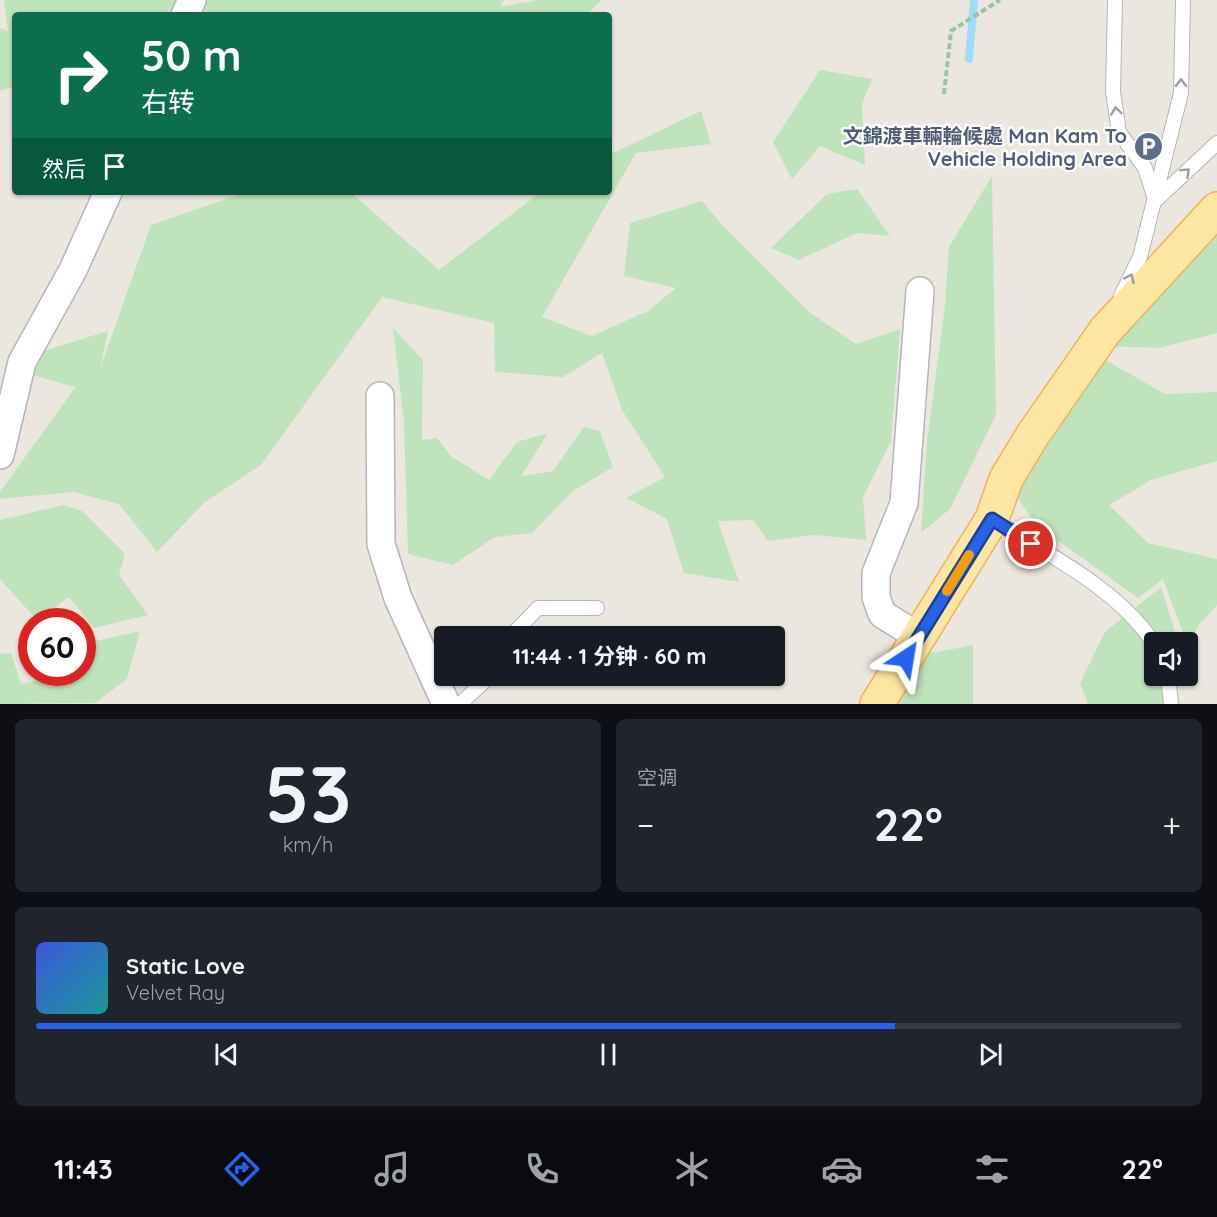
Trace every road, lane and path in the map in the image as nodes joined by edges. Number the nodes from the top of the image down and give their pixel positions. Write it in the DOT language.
graph roads {
  1 [pos="1000,0"];
  2 [pos="1115,0"];
  3 [pos="1183,0"];
  4 [pos="944,94"];
  5 [pos="1217,143"];
  6 [pos="107,195"];
  7 [pos="1155,201"];
  8 [pos="1217,209"];
  9 [pos="920,291"];
  10 [pos="1105,331"];
  11 [pos="380,396"];
  12 [pos="0,455"];
  13 [pos="992,519"];
  14 [pos="597,608"];
  15 [pos="521,626"];
  16 [pos="1147,632"];
  17 [pos="919,637"];
  18 [pos="479,686"];
  19 [pos="1169,686"];
  20 [pos="446,704"];
  21 [pos="460,704"];
  22 [pos="877,704"];
  23 [pos="1171,704"];
  1 -- 4 [label="path"];
  7 -- 2 [label="lane, one-way"];
  7 -- 3 [label="lane, one-way"];
  7 -- 5 [label="lane, one-way"];
  6 -- 12 [label="street"];
  10 -- 7 [label="lane, one-way"];
  8 -- 10 [label="main road"];
  9 -- 17 [label="street"];
  10 -- 13 [label="main road"];
  11 -- 20 [label="street"];
  13 -- 16 [label="lane"];
  13 -- 17 [label="main road"];
  14 -- 15 [label="lane"];
  17 -- 22 [label="main road"];
  18 -- 21 [label="lane"];
  19 -- 23 [label="lane"];
}
